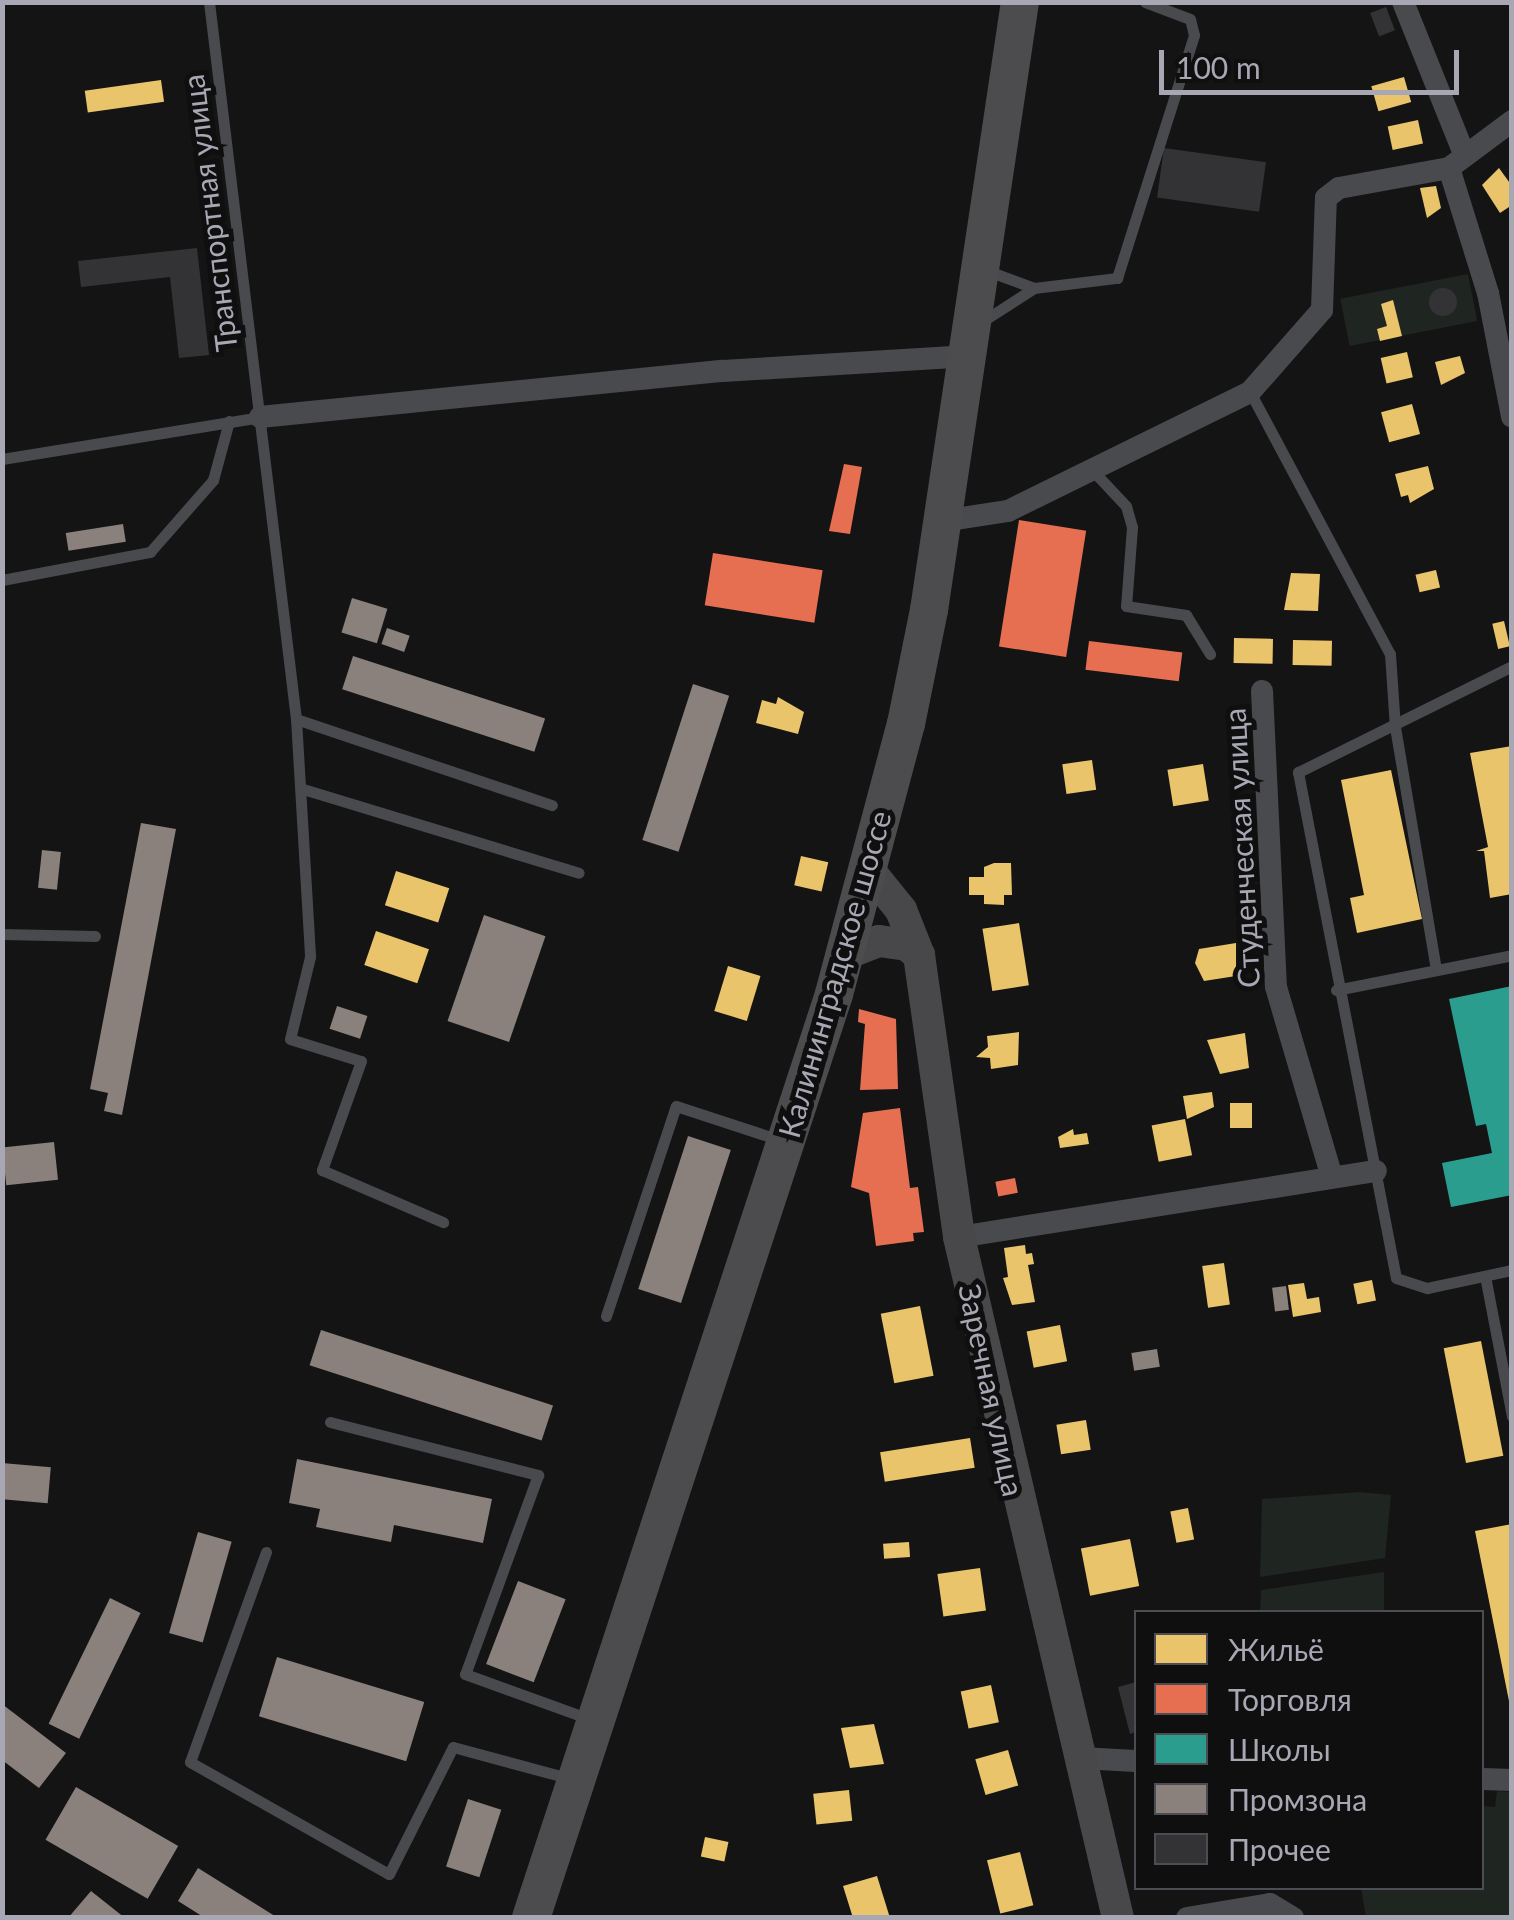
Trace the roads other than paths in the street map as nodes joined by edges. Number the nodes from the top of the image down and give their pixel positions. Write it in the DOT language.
graph roads {
  1 [pos="209,2"];
  2 [pos="1145,2"];
  3 [pos="1402,2"];
  4 [pos="1023,11"];
  5 [pos="1512,121"];
  6 [pos="1456,161"];
  7 [pos="981,266"];
  8 [pos="1034,288"];
  9 [pos="968,342"];
  10 [pos="1508,377"];
  11 [pos="1250,392"];
  12 [pos="1512,417"];
  13 [pos="260,418"];
  14 [pos="229,421"];
  15 [pos="2,459"];
  16 [pos="1095,473"];
  17 [pos="942,520"];
  18 [pos="2,580"];
  19 [pos="1210,654"];
  20 [pos="1512,666"];
  21 [pos="1262,691"];
  22 [pos="296,720"];
  23 [pos="1395,727"];
  24 [pos="304,789"];
  25 [pos="552,805"];
  26 [pos="868,869"];
  27 [pos="578,873"];
  28 [pos="2,934"];
  29 [pos="94,936"];
  30 [pos="845,954"];
  31 [pos="919,955"];
  32 [pos="1512,955"];
  33 [pos="1436,970"];
  34 [pos="1336,990"];
  35 [pos="785,1141"];
  36 [pos="1376,1171"];
  37 [pos="1331,1174"];
  38 [pos="443,1222"];
  39 [pos="958,1237"];
  40 [pos="1512,1270"];
  41 [pos="1486,1276"];
  42 [pos="606,1316"];
  43 [pos="1512,1416"];
  44 [pos="330,1422"];
  45 [pos="266,1552"];
  46 [pos="596,1722"];
  47 [pos="1080,1758"];
  48 [pos="1134,1760"];
  49 [pos="1484,1778"];
  50 [pos="576,1780"];
  51 [pos="1512,1780"];
  52 [pos="531,1918"];
  53 [pos="1118,1918"];
  54 [pos="1187,1918"];
  55 [pos="1292,1918"];
  1 -- 13 [label="lane, Транспортная улица"];
  2 -- 8 [label="lane"];
  3 -- 6 [label="street"];
  4 -- 7 [label="main road, Калининградское шоссе"];
  5 -- 6 [label="street"];
  6 -- 10 [label="street"];
  6 -- 11 [label="street"];
  7 -- 8 [label="lane"];
  7 -- 9 [label="main road, Калининградское шоссе"];
  8 -- 9 [label="lane"];
  9 -- 13 [label="street"];
  9 -- 17 [label="main road, Калининградское шоссе"];
  10 -- 12 [label="street"];
  11 -- 16 [label="street"];
  11 -- 23 [label="lane"];
  13 -- 14 [label="lane"];
  13 -- 22 [label="lane, Транспортная улица"];
  14 -- 15 [label="lane"];
  14 -- 18 [label="lane"];
  16 -- 17 [label="street"];
  16 -- 19 [label="lane"];
  17 -- 26 [label="main road, Калининградское шоссе"];
  20 -- 23 [label="lane"];
  21 -- 37 [label="street, Студенческая улица"];
  22 -- 24 [label="lane, Транспортная улица"];
  22 -- 25 [label="lane"];
  23 -- 33 [label="lane"];
  23 -- 34 [label="lane"];
  24 -- 27 [label="lane"];
  24 -- 38 [label="lane, Транспортная улица"];
  26 -- 30 [label="main road, Калининградское шоссе"];
  26 -- 31 [label="main road, Заречная улица"];
  28 -- 29 [label="lane"];
  30 -- 31 [label="main road"];
  30 -- 35 [label="main road, Калининградское шоссе"];
  31 -- 39 [label="main road, Заречная улица"];
  32 -- 33 [label="lane"];
  33 -- 34 [label="lane"];
  34 -- 36 [label="lane"];
  35 -- 42 [label="lane"];
  35 -- 46 [label="main road, Калининградское шоссе"];
  36 -- 37 [label="street"];
  36 -- 41 [label="lane"];
  37 -- 39 [label="street"];
  39 -- 47 [label="main road, Заречная улица"];
  40 -- 41 [label="lane"];
  41 -- 43 [label="lane"];
  44 -- 46 [label="lane"];
  45 -- 50 [label="lane"];
  46 -- 50 [label="main road, Калининградское шоссе"];
  47 -- 48 [label="street"];
  47 -- 53 [label="main road, Заречная улица"];
  49 -- 51 [label="street"];
  50 -- 52 [label="main road, Калининградское шоссе"];
  54 -- 55 [label="street"];
}
